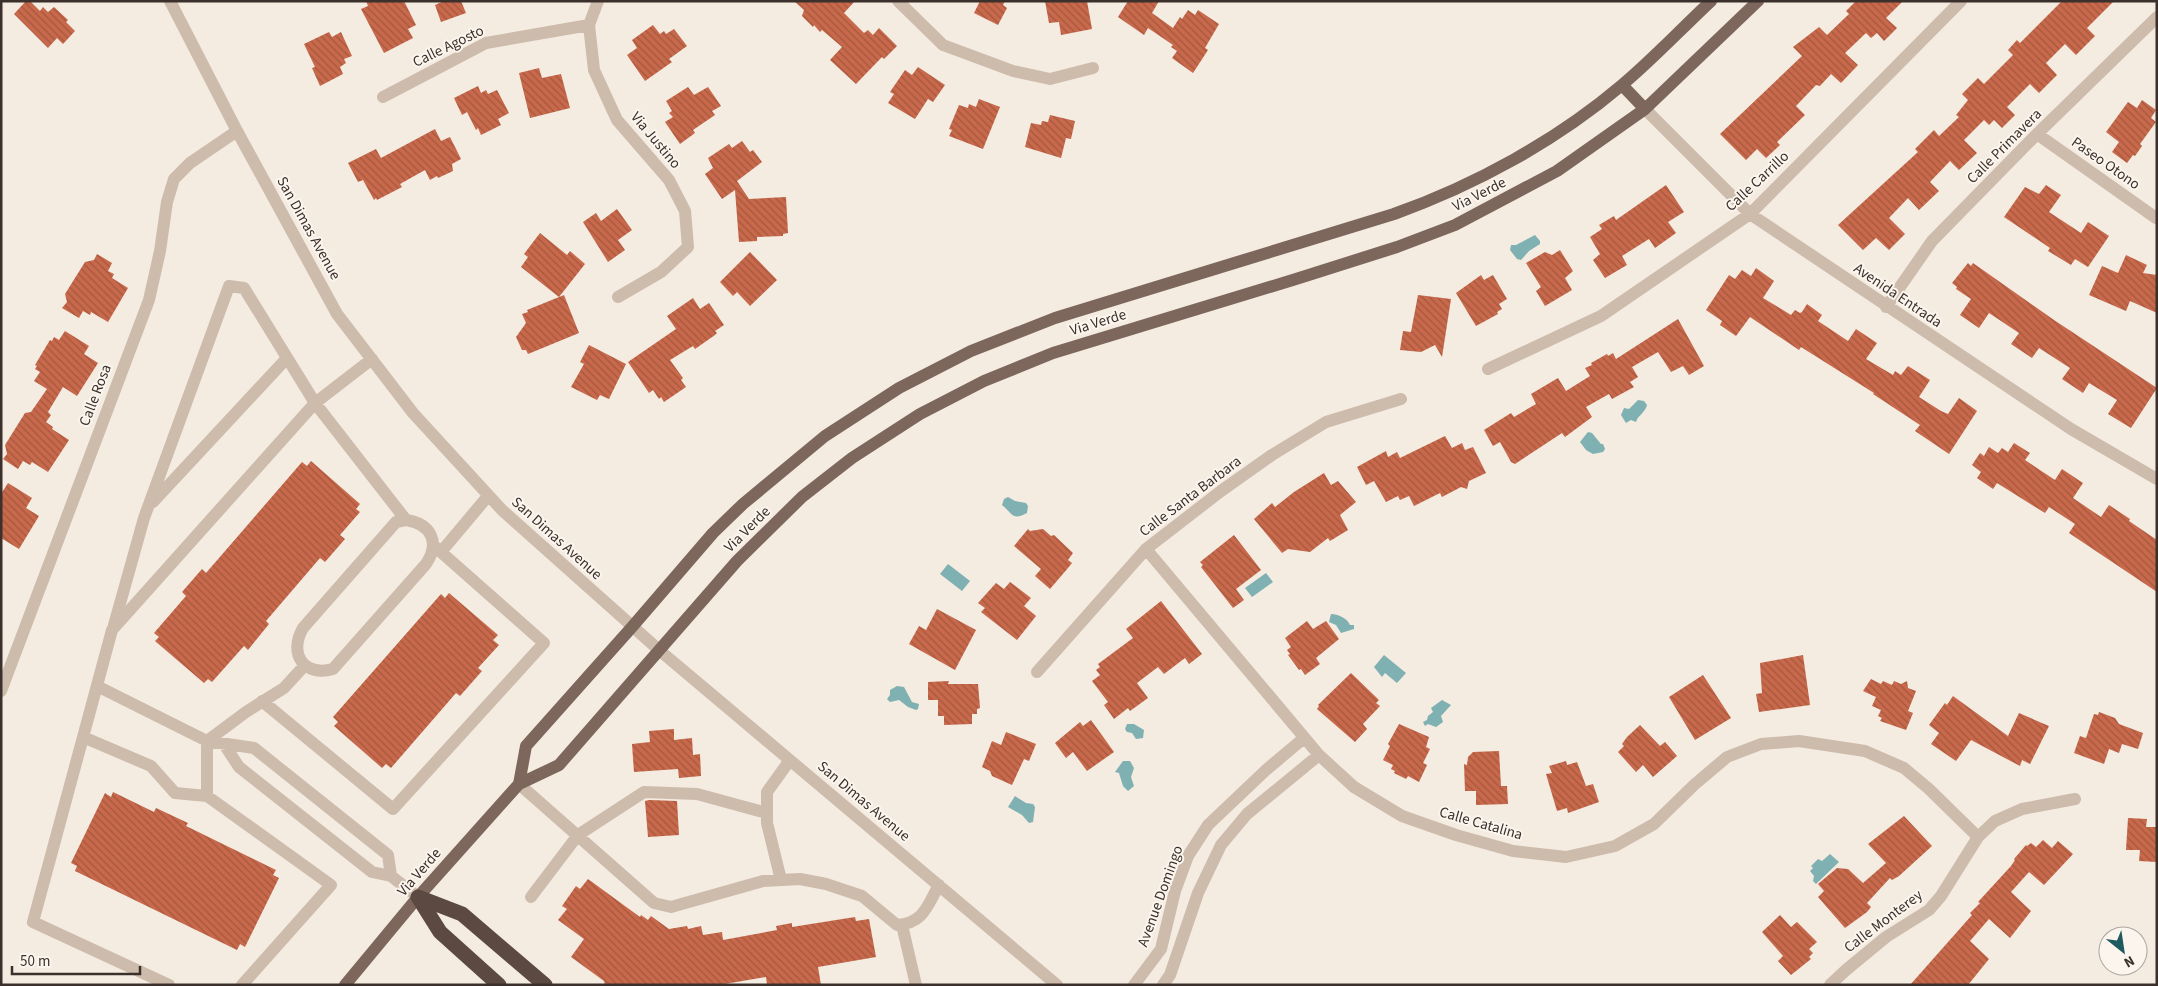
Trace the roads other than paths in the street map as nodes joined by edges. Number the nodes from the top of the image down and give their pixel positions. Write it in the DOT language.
graph roads {
  1 [pos="170,1"];
  2 [pos="598,1"];
  3 [pos="898,1"];
  4 [pos="1711,1"];
  5 [pos="1758,1"];
  6 [pos="1961,1"];
  7 [pos="2157,17"];
  8 [pos="590,25"];
  9 [pos="1093,68"];
  10 [pos="1622,85"];
  11 [pos="383,97"];
  12 [pos="1645,109"];
  13 [pos="237,131"];
  14 [pos="2037,134"];
  15 [pos="1750,214"];
  16 [pos="2156,218"];
  17 [pos="618,297"];
  18 [pos="1886,307"];
  19 [pos="287,358"];
  20 [pos="372,359"];
  21 [pos="1488,369"];
  22 [pos="1401,400"];
  23 [pos="315,403"];
  24 [pos="2157,479"];
  25 [pos="488,496"];
  26 [pos="148,507"];
  27 [pos="406,520"];
  28 [pos="437,548"];
  29 [pos="1146,549"];
  30 [pos="632,627"];
  31 [pos="112,630"];
  32 [pos="659,650"];
  33 [pos="304,665"];
  34 [pos="1038,672"];
  35 [pos="97,686"];
  36 [pos="1,692"];
  37 [pos="262,701"];
  38 [pos="83,737"];
  39 [pos="1304,738"];
  40 [pos="207,741"];
  41 [pos="224,744"];
  42 [pos="1319,755"];
  43 [pos="790,760"];
  44 [pos="519,784"];
  45 [pos="207,796"];
  46 [pos="2075,800"];
  47 [pos="767,813"];
  48 [pos="578,835"];
  49 [pos="1978,837"];
  50 [pos="391,876"];
  51 [pos="781,880"];
  52 [pos="939,885"];
  53 [pos="532,897"];
  54 [pos="418,898"];
  55 [pos="902,924"];
  56 [pos="1161,949"];
  57 [pos="1176,958"];
  58 [pos="169,985"];
  59 [pos="242,985"];
  60 [pos="345,985"];
  61 [pos="499,985"];
  62 [pos="545,985"];
  63 [pos="916,985"];
  64 [pos="1057,985"];
  65 [pos="1134,985"];
  66 [pos="1163,985"];
  67 [pos="1830,985"];
  1 -- 13 [label="street, San Dimas Avenue"];
  2 -- 8 [label="street, Via Justino"];
  3 -- 9 [label="street"];
  4 -- 10 [label="main road, Via Verde"];
  5 -- 12 [label="main road, Via Verde"];
  6 -- 15 [label="street, Calle Carrillo"];
  7 -- 14 [label="street, Calle Primavera"];
  8 -- 11 [label="street, Calle Agosto"];
  8 -- 17 [label="street, Via Justino"];
  10 -- 12 [label="main road"];
  10 -- 30 [label="main road, Via Verde"];
  12 -- 15 [label="street, Avenida Entrada"];
  12 -- 32 [label="main road, Via Verde"];
  13 -- 20 [label="street, San Dimas Avenue"];
  13 -- 36 [label="street, Calle Rosa"];
  14 -- 16 [label="street, Paseo Otono"];
  14 -- 18 [label="street, Calle Primavera"];
  15 -- 18 [label="street, Avenida Entrada"];
  15 -- 21 [label="street, Calle Carrillo"];
  18 -- 24 [label="street, Avenida Entrada"];
  19 -- 23 [label="street"];
  19 -- 26 [label="street"];
  19 -- 26 [label="street"];
  20 -- 23 [label="street"];
  20 -- 25 [label="street, San Dimas Avenue"];
  22 -- 29 [label="street, Calle Santa Barbara"];
  23 -- 27 [label="street"];
  23 -- 31 [label="street"];
  25 -- 28 [label="street"];
  25 -- 30 [label="street, San Dimas Avenue"];
  26 -- 31 [label="street"];
  27 -- 28 [label="street"];
  27 -- 33 [label="street"];
  28 -- 33 [label="street"];
  28 -- 37 [label="street"];
  29 -- 34 [label="street, Calle Santa Barbara"];
  29 -- 39 [label="street, Calle Catalina"];
  30 -- 32 [label="street, San Dimas Avenue"];
  30 -- 44 [label="main road, Via Verde"];
  31 -- 35 [label="street"];
  32 -- 43 [label="street, San Dimas Avenue"];
  32 -- 44 [label="main road, Via Verde"];
  33 -- 37 [label="street"];
  35 -- 38 [label="street"];
  35 -- 40 [label="street"];
  37 -- 40 [label="street"];
  38 -- 45 [label="street"];
  38 -- 58 [label="street"];
  39 -- 42 [label="street, Calle Catalina"];
  39 -- 56 [label="street, Avenue Domingo"];
  40 -- 41 [label="street"];
  40 -- 45 [label="street"];
  41 -- 50 [label="street"];
  41 -- 50 [label="street"];
  42 -- 49 [label="street, Calle Catalina"];
  42 -- 57 [label="street"];
  43 -- 47 [label="street"];
  43 -- 52 [label="street, San Dimas Avenue"];
  44 -- 48 [label="street"];
  44 -- 54 [label="main road, Via Verde"];
  45 -- 59 [label="street"];
  46 -- 49 [label="street, Calle Monterey"];
  47 -- 48 [label="street"];
  47 -- 51 [label="street"];
  48 -- 51 [label="street"];
  48 -- 53 [label="street"];
  49 -- 67 [label="street, Calle Monterey"];
  50 -- 54 [label="street"];
  51 -- 55 [label="street"];
  52 -- 55 [label="street"];
  52 -- 64 [label="street, San Dimas Avenue"];
  54 -- 60 [label="main road, Via Verde"];
  54 -- 61 [label="highway"];
  54 -- 62 [label="highway"];
  55 -- 63 [label="street"];
  56 -- 57 [label="street"];
  56 -- 65 [label="street, Avenue Domingo"];
  57 -- 66 [label="street"];
}
